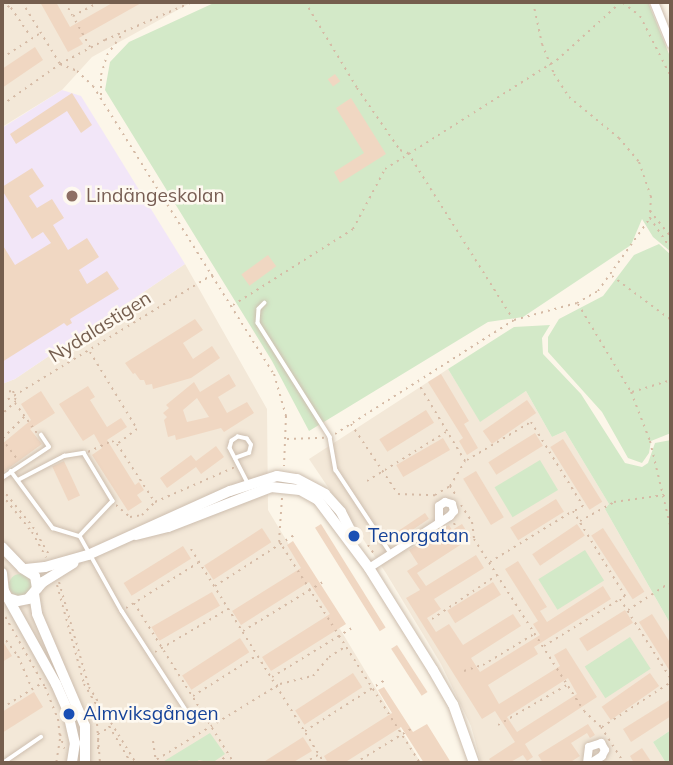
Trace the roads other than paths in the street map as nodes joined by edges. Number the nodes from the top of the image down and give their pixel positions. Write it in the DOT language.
graph roads {
  1 [pos="654,2"];
  2 [pos="671,44"];
  3 [pos="265,303"];
  4 [pos="41,435"];
  5 [pos="235,458"];
  6 [pos="11,471"];
  7 [pos="2,478"];
  8 [pos="18,480"];
  9 [pos="251,488"];
  10 [pos="439,523"];
  11 [pos="80,536"];
  12 [pos="2,547"];
  13 [pos="389,551"];
  14 [pos="88,555"];
  15 [pos="369,568"];
  16 [pos="24,569"];
  17 [pos="2,573"];
  18 [pos="3,582"];
  19 [pos="36,592"];
  20 [pos="8,598"];
  21 [pos="190,716"];
  22 [pos="41,737"];
  23 [pos="3,763"];
  24 [pos="72,763"];
  25 [pos="85,763"];
  26 [pos="474,763"];
  1 -- 2 [label="street"];
  3 -- 13 [label="lane"];
  4 -- 6 [label="lane"];
  5 -- 5 [label="lane"];
  5 -- 9 [label="lane"];
  6 -- 7 [label="lane"];
  6 -- 8 [label="lane"];
  8 -- 11 [label="lane"];
  8 -- 11 [label="lane"];
  9 -- 14 [label="street"];
  9 -- 15 [label="street"];
  10 -- 10 [label="street"];
  10 -- 13 [label="street"];
  11 -- 14 [label="lane"];
  12 -- 16 [label="street"];
  13 -- 15 [label="street"];
  14 -- 16 [label="street"];
  14 -- 19 [label="street"];
  14 -- 21 [label="lane"];
  15 -- 26 [label="street"];
  16 -- 18 [label="street"];
  16 -- 19 [label="street"];
  17 -- 18 [label="street"];
  18 -- 20 [label="street"];
  19 -- 20 [label="street"];
  19 -- 25 [label="street"];
  20 -- 24 [label="street"];
  22 -- 23 [label="lane"];
}
